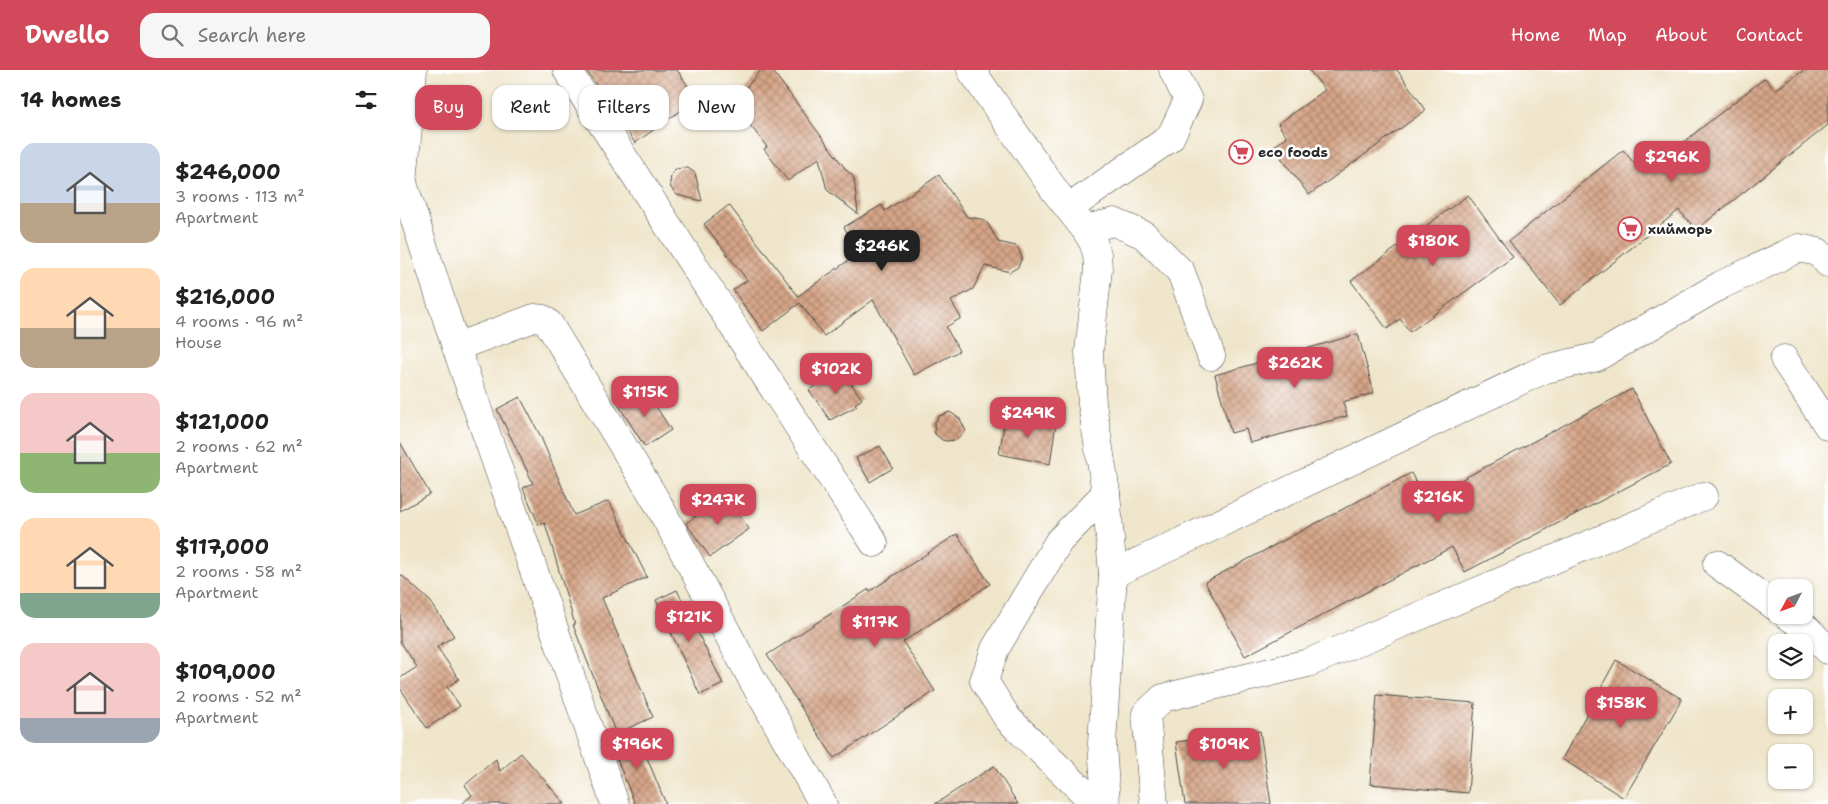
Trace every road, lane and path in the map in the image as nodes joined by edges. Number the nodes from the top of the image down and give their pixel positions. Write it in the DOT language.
graph roads {
  1 [pos="413,70"];
  2 [pos="567,70"];
  3 [pos="971,70"];
  4 [pos="1173,70"];
  5 [pos="402,181"];
  6 [pos="1077,219"];
  7 [pos="1828,263"];
  8 [pos="456,347"];
  9 [pos="1211,356"];
  10 [pos="1784,359"];
  11 [pos="1828,426"];
  12 [pos="1106,493"];
  13 [pos="1704,496"];
  14 [pos="874,543"];
  15 [pos="1717,564"];
  16 [pos="1113,574"];
  17 [pos="1768,601"];
  18 [pos="1800,624"];
  19 [pos="1828,650"];
  20 [pos="615,804"];
  21 [pos="823,804"];
  22 [pos="1096,804"];
  23 [pos="1106,804"];
  24 [pos="1154,804"];
  1 -- 5 [label="street"];
  2 -- 14 [label="street"];
  3 -- 6 [label="street"];
  4 -- 6 [label="street"];
  5 -- 8 [label="street"];
  6 -- 9 [label="street"];
  6 -- 12 [label="street"];
  7 -- 16 [label="street"];
  8 -- 20 [label="street"];
  8 -- 21 [label="street"];
  10 -- 11 [label="street"];
  12 -- 16 [label="street"];
  12 -- 22 [label="street"];
  13 -- 24 [label="street"];
  15 -- 17 [label="street"];
  16 -- 23 [label="street"];
  18 -- 19 [label="street"];
}
